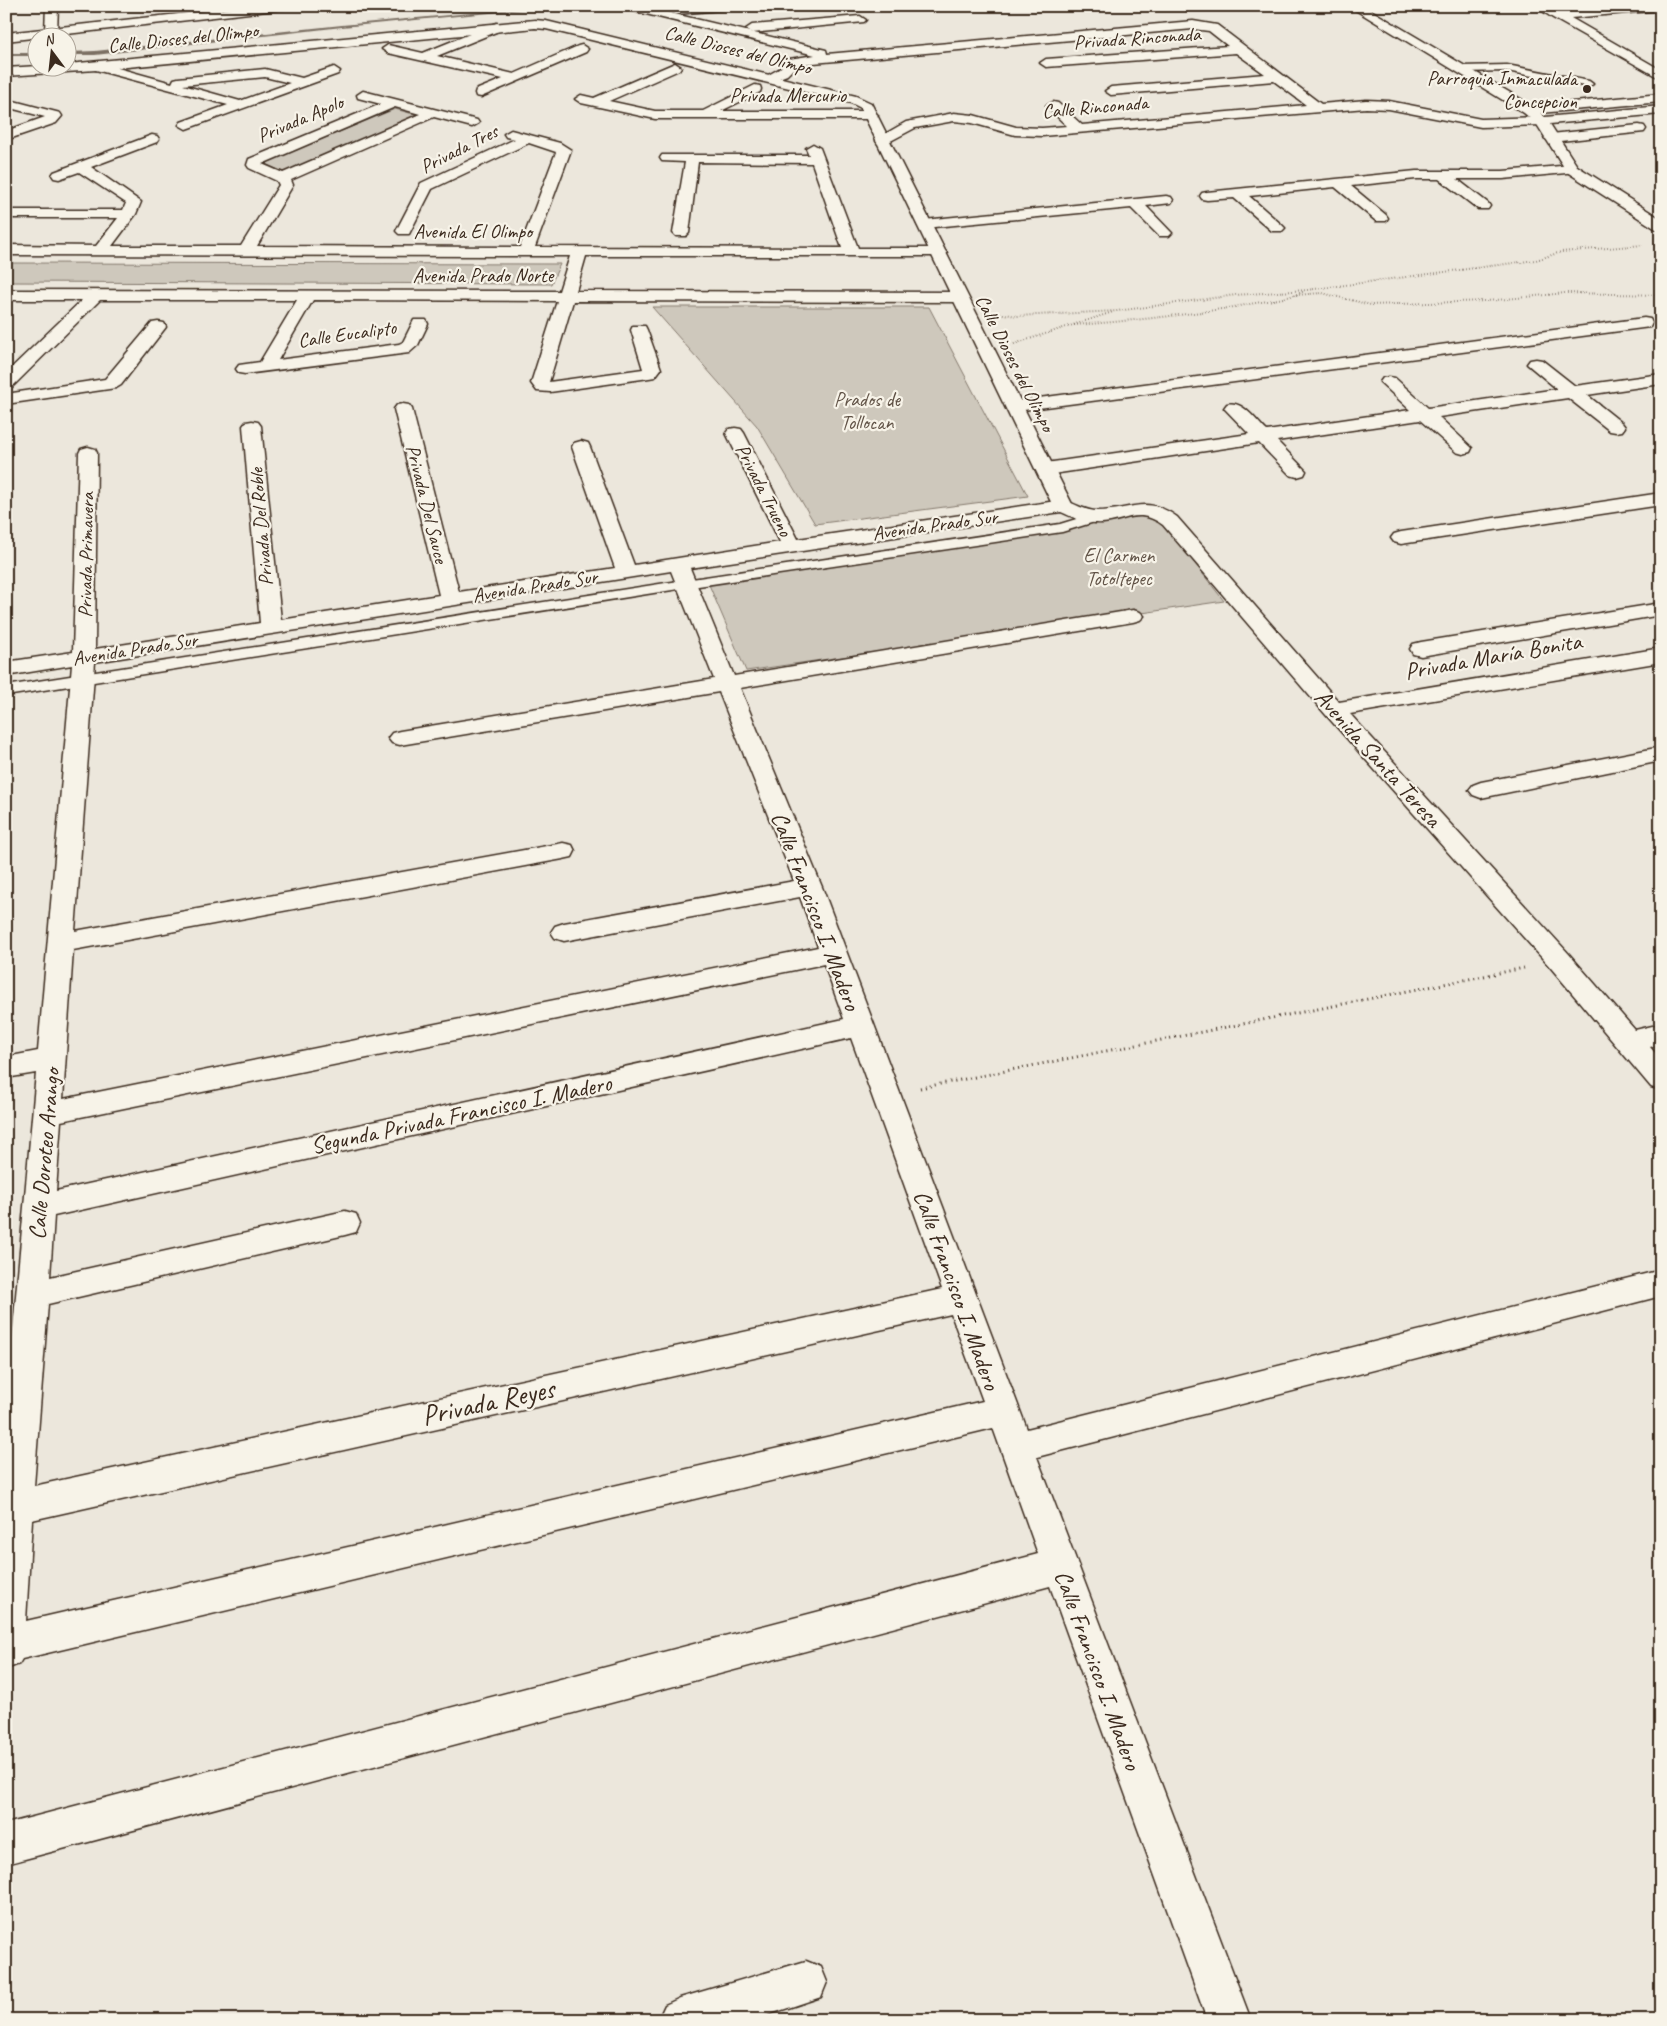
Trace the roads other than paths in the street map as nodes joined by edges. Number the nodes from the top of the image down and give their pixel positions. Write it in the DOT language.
graph roads {
  1 [pos="52,6"];
  2 [pos="284,6"];
  3 [pos="625,6"];
  4 [pos="732,6"];
  5 [pos="1354,6"];
  6 [pos="1541,6"];
  7 [pos="1661,7"];
  8 [pos="215,10"];
  9 [pos="652,13"];
  10 [pos="1558,16"];
  11 [pos="860,20"];
  12 [pos="497,27"];
  13 [pos="51,28"];
  14 [pos="78,28"];
  15 [pos="999,30"];
  16 [pos="728,32"];
  17 [pos="28,35"];
  18 [pos="6,38"];
  19 [pos="388,49"];
  20 [pos="582,49"];
  21 [pos="803,49"];
  22 [pos="1235,49"];
  23 [pos="835,56"];
  24 [pos="425,57"];
  25 [pos="1046,63"];
  26 [pos="96,66"];
  27 [pos="675,67"];
  28 [pos="1462,69"];
  29 [pos="334,71"];
  30 [pos="6,72"];
  31 [pos="1661,75"];
  32 [pos="1277,77"];
  33 [pos="515,78"];
  34 [pos="769,78"];
  35 [pos="302,82"];
  36 [pos="163,84"];
  37 [pos="1589,84"];
  38 [pos="755,89"];
  39 [pos="1111,91"];
  40 [pos="481,93"];
  41 [pos="363,95"];
  42 [pos="581,98"];
  43 [pos="1661,98"];
  44 [pos="6,102"];
  45 [pos="596,102"];
  46 [pos="394,103"];
  47 [pos="240,105"];
  48 [pos="1053,106"];
  49 [pos="1317,107"];
  50 [pos="1529,110"];
  51 [pos="1661,110"];
  52 [pos="432,113"];
  53 [pos="704,114"];
  54 [pos="871,115"];
  55 [pos="1542,121"];
  56 [pos="472,123"];
  57 [pos="186,125"];
  58 [pos="1079,129"];
  59 [pos="1639,129"];
  60 [pos="511,134"];
  61 [pos="6,135"];
  62 [pos="1551,138"];
  63 [pos="152,139"];
  64 [pos="527,139"];
  65 [pos="883,141"];
  66 [pos="667,158"];
  67 [pos="692,159"];
  68 [pos="81,166"];
  69 [pos="1572,169"];
  70 [pos="1441,174"];
  71 [pos="60,175"];
  72 [pos="283,178"];
  73 [pos="1337,182"];
  74 [pos="1237,193"];
  75 [pos="1207,196"];
  76 [pos="1166,200"];
  77 [pos="1134,203"];
  78 [pos="1483,206"];
  79 [pos="6,214"];
  80 [pos="130,214"];
  81 [pos="1381,218"];
  82 [pos="924,224"];
  83 [pos="1660,226"];
  84 [pos="1277,228"];
  85 [pos="404,231"];
  86 [pos="681,233"];
  87 [pos="1164,233"];
  88 [pos="6,250"];
  89 [pos="100,251"];
  90 [pos="246,251"];
  91 [pos="525,253"];
  92 [pos="579,253"];
  93 [pos="852,253"];
  94 [pos="939,253"];
  95 [pos="6,295"];
  96 [pos="96,296"];
  97 [pos="308,296"];
  98 [pos="566,296"];
  99 [pos="962,302"];
  100 [pos="1644,323"];
  101 [pos="420,324"];
  102 [pos="158,327"];
  103 [pos="639,330"];
  104 [pos="1536,364"];
  105 [pos="266,366"];
  106 [pos="245,369"];
  107 [pos="1661,379"];
  108 [pos="1389,382"];
  109 [pos="6,383"];
  110 [pos="1573,392"];
  111 [pos="6,399"];
  112 [pos="1016,406"];
  113 [pos="1233,408"];
  114 [pos="402,409"];
  115 [pos="1424,414"];
  116 [pos="252,426"];
  117 [pos="1616,427"];
  118 [pos="735,434"];
  119 [pos="1262,436"];
  120 [pos="581,447"];
  121 [pos="1462,448"];
  122 [pos="88,453"];
  123 [pos="1046,469"];
  124 [pos="1297,471"];
  125 [pos="1661,499"];
  126 [pos="1063,506"];
  127 [pos="1096,518"];
  128 [pos="1401,538"];
  129 [pos="792,546"];
  130 [pos="628,572"];
  131 [pos="681,574"];
  132 [pos="451,600"];
  133 [pos="1661,609"];
  134 [pos="1133,616"];
  135 [pos="270,628"];
  136 [pos="1421,649"];
  137 [pos="1661,655"];
  138 [pos="83,668"];
  139 [pos="6,669"];
  140 [pos="727,684"];
  141 [pos="6,691"];
  142 [pos="1334,710"];
  143 [pos="400,738"];
  144 [pos="1661,754"];
  145 [pos="1481,790"];
  146 [pos="564,851"];
  147 [pos="809,887"];
  148 [pos="564,932"];
  149 [pos="61,943"];
  150 [pos="832,953"];
  151 [pos="860,1026"];
  152 [pos="1661,1034"];
  153 [pos="1630,1041"];
  154 [pos="52,1059"];
  155 [pos="6,1068"];
  156 [pos="1661,1079"];
  157 [pos="47,1113"];
  158 [pos="50,1205"];
  159 [pos="345,1223"];
  160 [pos="1661,1284"];
  161 [pos="32,1294"];
  162 [pos="961,1298"];
  163 [pos="1002,1411"];
  164 [pos="14,1427"];
  165 [pos="1015,1447"];
  166 [pos="15,1507"];
  167 [pos="1060,1566"];
  168 [pos="7,1644"];
  169 [pos="6,1651"];
  170 [pos="6,1844"];
  171 [pos="806,1982"];
  172 [pos="680,2020"];
  173 [pos="1229,2020"];
  1 -- 13 [label="street"];
  2 -- 8 [label="street"];
  3 -- 9 [label="street"];
  4 -- 9 [label="street"];
  5 -- 28 [label="street"];
  6 -- 10 [label="street"];
  7 -- 10 [label="street"];
  8 -- 14 [label="street"];
  9 -- 16 [label="street"];
  10 -- 31 [label="street"];
  11 -- 16 [label="street"];
  12 -- 24 [label="street"];
  12 -- 26 [label="street, Calle Dioses del Olimpo"];
  12 -- 34 [label="street, Calle Dioses del Olimpo"];
  15 -- 21 [label="street"];
  16 -- 21 [label="street"];
  17 -- 18 [label="street"];
  19 -- 24 [label="street"];
  20 -- 33 [label="street"];
  21 -- 23 [label="street"];
  22 -- 23 [label="street"];
  22 -- 25 [label="street, Privada Rinconada"];
  22 -- 32 [label="street"];
  23 -- 34 [label="street"];
  24 -- 33 [label="street"];
  26 -- 30 [label="street, Calle Dioses del Olimpo"];
  26 -- 36 [label="street"];
  27 -- 45 [label="street"];
  28 -- 37 [label="lane"];
  28 -- 50 [label="street"];
  29 -- 35 [label="street"];
  32 -- 39 [label="street"];
  32 -- 49 [label="street"];
  33 -- 40 [label="street"];
  34 -- 54 [label="street, Calle Dioses del Olimpo"];
  35 -- 36 [label="street"];
  35 -- 47 [label="street"];
  36 -- 47 [label="street"];
  38 -- 53 [label="street, Privada Mercurio"];
  41 -- 46 [label="street, Privada Apolo"];
  42 -- 45 [label="street, Privada Mercurio"];
  43 -- 50 [label="street"];
  44 -- 61 [label="street"];
  45 -- 53 [label="street, Privada Mercurio"];
  46 -- 52 [label="street, Privada Apolo"];
  46 -- 72 [label="street, Privada Apolo"];
  47 -- 57 [label="street"];
  48 -- 58 [label="street"];
  49 -- 55 [label="street, Calle Rinconada"];
  49 -- 58 [label="street, Calle Rinconada"];
  50 -- 55 [label="street"];
  51 -- 55 [label="street, Calle Rinconada"];
  52 -- 56 [label="street, Privada Apolo"];
  52 -- 72 [label="street, Privada Apolo"];
  53 -- 54 [label="street, Privada Mercurio"];
  54 -- 65 [label="street, Calle Dioses del Olimpo"];
  55 -- 62 [label="street"];
  58 -- 65 [label="street, Calle Rinconada"];
  59 -- 62 [label="street"];
  60 -- 64 [label="street, Privada Tres"];
  62 -- 69 [label="street"];
  63 -- 68 [label="street"];
  64 -- 85 [label="street, Privada Tres"];
  64 -- 91 [label="street, Privada Tres"];
  65 -- 82 [label="street, Calle Dioses del Olimpo"];
  66 -- 67 [label="street"];
  67 -- 86 [label="street"];
  67 -- 93 [label="street"];
  68 -- 71 [label="street"];
  68 -- 80 [label="street"];
  69 -- 70 [label="street"];
  69 -- 83 [label="street"];
  70 -- 73 [label="street"];
  70 -- 78 [label="street"];
  72 -- 90 [label="street"];
  73 -- 74 [label="street"];
  73 -- 81 [label="street"];
  74 -- 75 [label="street"];
  74 -- 84 [label="street"];
  76 -- 77 [label="street"];
  77 -- 82 [label="street"];
  77 -- 87 [label="street"];
  79 -- 80 [label="street"];
  80 -- 89 [label="street"];
  82 -- 94 [label="street, Calle Dioses del Olimpo"];
  88 -- 89 [label="street, Avenida El Olimpo"];
  89 -- 90 [label="street, Avenida El Olimpo"];
  90 -- 91 [label="street, Avenida El Olimpo"];
  91 -- 92 [label="street, Avenida El Olimpo"];
  92 -- 93 [label="street, Avenida El Olimpo"];
  92 -- 98 [label="street"];
  93 -- 94 [label="street, Avenida El Olimpo"];
  94 -- 99 [label="street, Calle Dioses del Olimpo"];
  95 -- 96 [label="street, Avenida Prado Norte"];
  96 -- 97 [label="street, Avenida Prado Norte"];
  96 -- 109 [label="street"];
  97 -- 98 [label="street, Avenida Prado Norte"];
  97 -- 105 [label="street, Calle Eucalipto"];
  98 -- 99 [label="street, Avenida Prado Norte"];
  98 -- 103 [label="street"];
  99 -- 112 [label="street, Calle Dioses del Olimpo"];
  100 -- 112 [label="street"];
  101 -- 105 [label="street, Calle Eucalipto"];
  102 -- 111 [label="street"];
  104 -- 110 [label="street"];
  105 -- 106 [label="street, Calle Eucalipto"];
  107 -- 110 [label="street"];
  108 -- 115 [label="street"];
  110 -- 115 [label="street"];
  110 -- 117 [label="street"];
  112 -- 123 [label="street, Calle Dioses del Olimpo"];
  113 -- 119 [label="street"];
  114 -- 132 [label="street, Privada Del Sauce"];
  115 -- 119 [label="street"];
  115 -- 121 [label="street"];
  116 -- 135 [label="street, Privada Del Roble"];
  118 -- 129 [label="street, Privada Trueno"];
  119 -- 123 [label="street"];
  119 -- 124 [label="street"];
  120 -- 130 [label="street"];
  122 -- 138 [label="street, Privada Primavera"];
  123 -- 126 [label="street, Calle Dioses del Olimpo"];
  125 -- 128 [label="street"];
  126 -- 127 [label="street"];
  126 -- 129 [label="street, Avenida Prado Sur"];
  127 -- 131 [label="lane"];
  127 -- 142 [label="street, Avenida Santa Teresa"];
  129 -- 131 [label="street, Avenida Prado Sur"];
  130 -- 131 [label="street, Avenida Prado Sur"];
  130 -- 132 [label="street, Avenida Prado Sur"];
  131 -- 138 [label="lane"];
  131 -- 140 [label="street, Calle Francisco I. Madero"];
  132 -- 135 [label="street, Avenida Prado Sur"];
  133 -- 136 [label="street"];
  134 -- 140 [label="street"];
  135 -- 138 [label="street, Avenida Prado Sur"];
  137 -- 142 [label="street, Privada María Bonita"];
  138 -- 139 [label="street, Avenida Prado Sur"];
  138 -- 141 [label="lane"];
  138 -- 149 [label="street, Calle Doroteo Arango"];
  140 -- 143 [label="street"];
  140 -- 147 [label="street, Calle Francisco I. Madero"];
  142 -- 153 [label="street, Avenida Santa Teresa"];
  144 -- 145 [label="street"];
  146 -- 149 [label="street"];
  147 -- 148 [label="street"];
  147 -- 150 [label="street, Calle Francisco I. Madero"];
  149 -- 154 [label="street, Calle Doroteo Arango"];
  150 -- 151 [label="street, Calle Francisco I. Madero"];
  150 -- 157 [label="street"];
  151 -- 158 [label="street, Segunda Privada Francisco I. Madero"];
  151 -- 162 [label="street, Calle Francisco I. Madero"];
  152 -- 153 [label="street"];
  153 -- 156 [label="street, Avenida Santa Teresa"];
  154 -- 155 [label="street"];
  154 -- 157 [label="street, Calle Doroteo Arango"];
  157 -- 158 [label="street, Calle Doroteo Arango"];
  158 -- 161 [label="street, Calle Doroteo Arango"];
  159 -- 161 [label="street"];
  160 -- 165 [label="street"];
  161 -- 164 [label="street, Calle Doroteo Arango"];
  162 -- 163 [label="street, Calle Francisco I. Madero"];
  162 -- 166 [label="street, Privada Reyes"];
  163 -- 165 [label="street, Calle Francisco I. Madero"];
  163 -- 168 [label="street"];
  164 -- 166 [label="street, Calle Doroteo Arango"];
  165 -- 167 [label="street, Calle Francisco I. Madero"];
  166 -- 168 [label="street, Calle Doroteo Arango"];
  167 -- 170 [label="street"];
  167 -- 173 [label="street, Calle Francisco I. Madero"];
  168 -- 169 [label="street, Calle Doroteo Arango"];
  171 -- 172 [label="street"];
}
